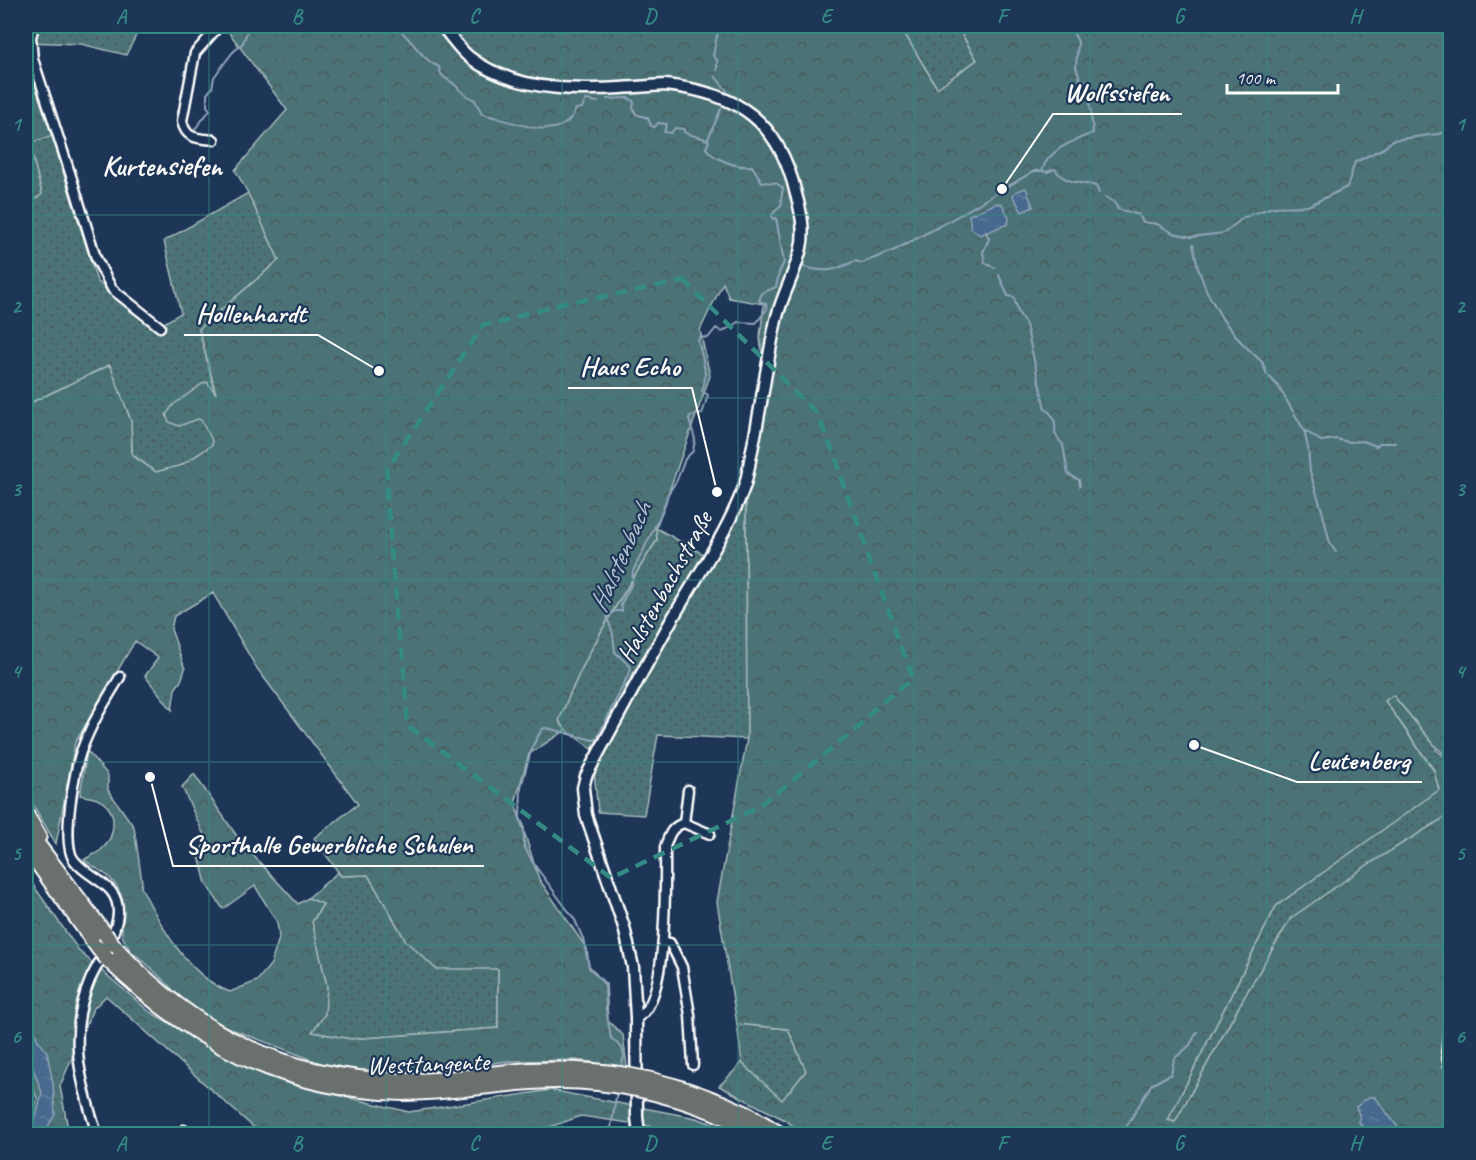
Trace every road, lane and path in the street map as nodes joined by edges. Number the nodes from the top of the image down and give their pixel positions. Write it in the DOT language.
graph roads {
  1 [pos="34,26"];
  2 [pos="219,26"];
  3 [pos="442,26"];
  4 [pos="214,140"];
  5 [pos="160,327"];
  6 [pos="120,677"];
  7 [pos="688,790"];
  8 [pos="26,814"];
  9 [pos="684,823"];
  10 [pos="26,829"];
  11 [pos="710,834"];
  12 [pos="26,848"];
  13 [pos="50,863"];
  14 [pos="26,864"];
  15 [pos="72,913"];
  16 [pos="663,942"];
  17 [pos="636,1018"];
  18 [pos="1450,1029"];
  19 [pos="1450,1064"];
  20 [pos="693,1065"];
  21 [pos="530,1076"];
  22 [pos="719,1108"];
  23 [pos="98,1134"];
  24 [pos="639,1134"];
  25 [pos="759,1134"];
  26 [pos="780,1134"];
  1 -- 5 [label="street"];
  2 -- 4 [label="street"];
  3 -- 17 [label="street, Halstenbachstraße"];
  6 -- 23 [label="street"];
  7 -- 9 [label="street"];
  8 -- 13 [label="highway"];
  9 -- 11 [label="street"];
  9 -- 16 [label="street"];
  10 -- 13 [label="highway, Westtangente"];
  12 -- 15 [label="highway, Westtangente"];
  13 -- 21 [label="highway, Westtangente"];
  14 -- 15 [label="highway"];
  15 -- 21 [label="highway, Westtangente, bridge"];
  16 -- 17 [label="street"];
  16 -- 20 [label="street"];
  17 -- 24 [label="street, Halstenbachstraße"];
  18 -- 19 [label="main road"];
  21 -- 22 [label="highway, bridge"];
  22 -- 25 [label="highway"];
  22 -- 26 [label="highway"];
}
